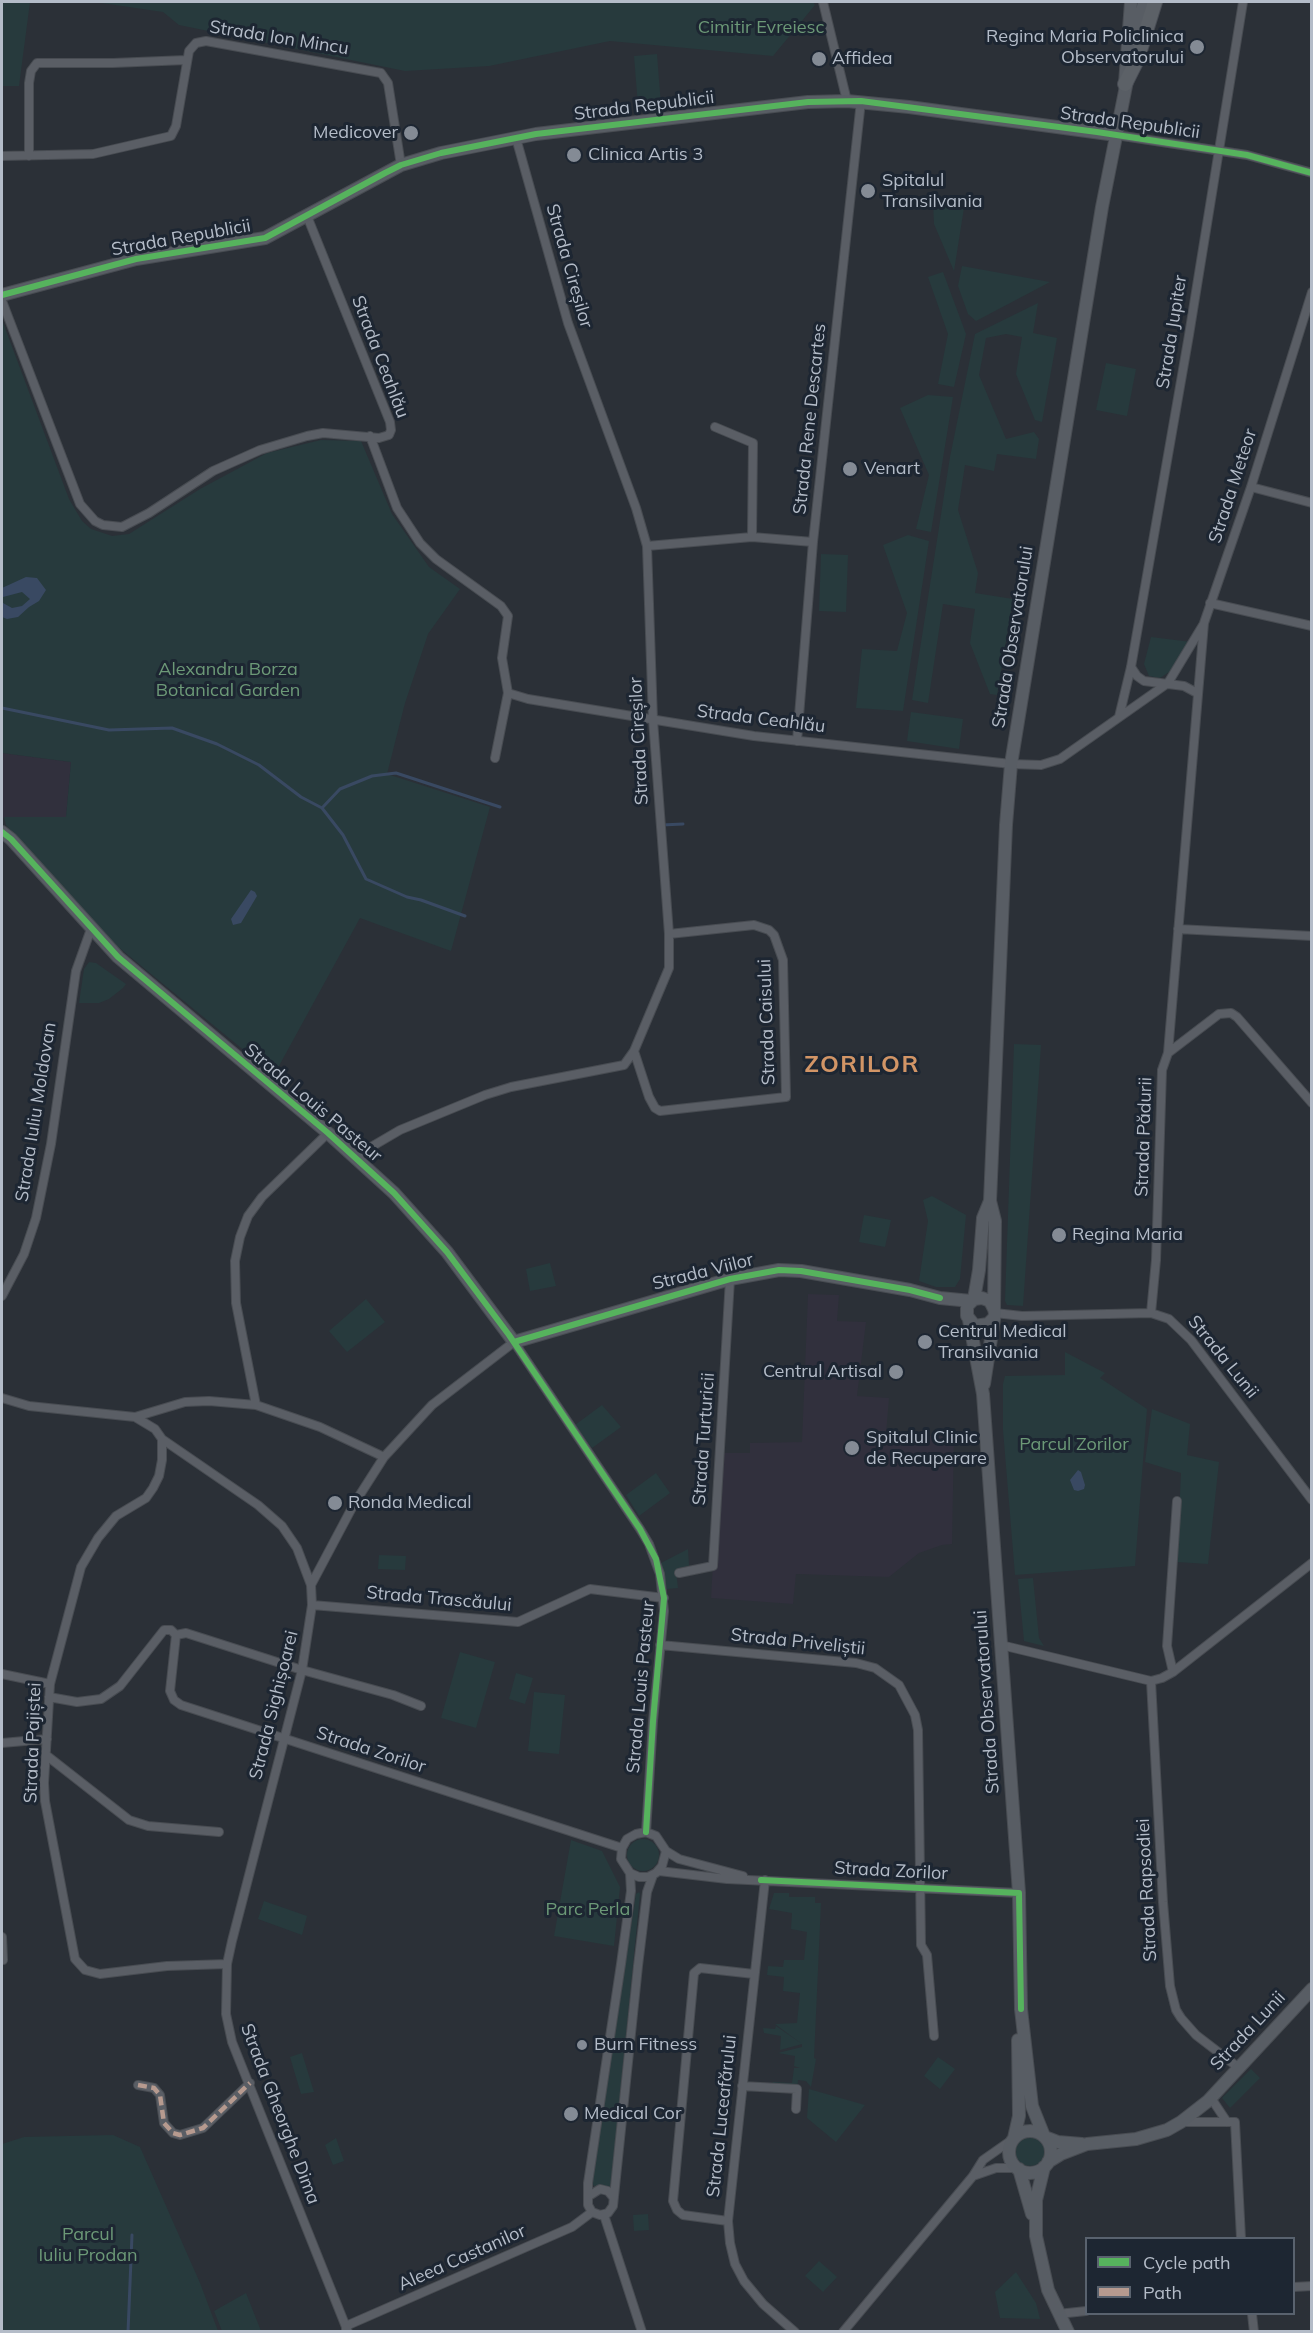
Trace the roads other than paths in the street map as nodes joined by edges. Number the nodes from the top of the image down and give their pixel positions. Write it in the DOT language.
graph roads {
  1 [pos="823,2"];
  2 [pos="1131,2"];
  3 [pos="1144,2"];
  4 [pos="1155,2"];
  5 [pos="1243,2"];
  6 [pos="186,60"];
  7 [pos="1125,84"];
  8 [pos="846,101"];
  9 [pos="861,101"];
  10 [pos="1116,135"];
  11 [pos="516,138"];
  12 [pos="1218,151"];
  13 [pos="2,156"];
  14 [pos="28,156"];
  15 [pos="401,165"];
  16 [pos="1311,173"];
  17 [pos="307,216"];
  18 [pos="1311,292"];
  19 [pos="2,295"];
  20 [pos="2,301"];
  21 [pos="714,427"];
  22 [pos="370,436"];
  23 [pos="1251,487"];
  24 [pos="1311,503"];
  25 [pos="752,537"];
  26 [pos="813,542"];
  27 [pos="647,546"];
  28 [pos="1210,603"];
  29 [pos="1204,623"];
  30 [pos="1311,626"];
  31 [pos="1131,667"];
  32 [pos="1168,683"];
  33 [pos="508,693"];
  34 [pos="1197,693"];
  35 [pos="1119,717"];
  36 [pos="653,720"];
  37 [pos="797,741"];
  38 [pos="495,758"];
  39 [pos="1011,764"];
  40 [pos="2,832"];
  41 [pos="91,929"];
  42 [pos="1178,929"];
  43 [pos="669,934"];
  44 [pos="1311,936"];
  45 [pos="634,1051"];
  46 [pos="1168,1053"];
  47 [pos="1311,1088"];
  48 [pos="1310,1101"];
  49 [pos="328,1133"];
  50 [pos="354,1157"];
  51 [pos="990,1201"];
  52 [pos="730,1279"];
  53 [pos="977,1285"];
  54 [pos="2,1296"];
  55 [pos="940,1298"];
  56 [pos="955,1300"];
  57 [pos="972,1300"];
  58 [pos="994,1313"];
  59 [pos="1151,1313"];
  60 [pos="968,1318"];
  61 [pos="514,1342"];
  62 [pos="983,1394"];
  63 [pos="2,1398"];
  64 [pos="256,1405"];
  65 [pos="135,1417"];
  66 [pos="162,1438"];
  67 [pos="384,1457"];
  68 [pos="1311,1500"];
  69 [pos="1177,1501"];
  70 [pos="1311,1563"];
  71 [pos="679,1573"];
  72 [pos="311,1585"];
  73 [pos="664,1598"];
  74 [pos="312,1605"];
  75 [pos="176,1635"];
  76 [pos="660,1645"];
  77 [pos="1001,1645"];
  78 [pos="302,1670"];
  79 [pos="1173,1672"];
  80 [pos="2,1674"];
  81 [pos="1151,1681"];
  82 [pos="50,1684"];
  83 [pos="49,1697"];
  84 [pos="421,1706"];
  85 [pos="47,1739"];
  86 [pos="284,1739"];
  87 [pos="2,1743"];
  88 [pos="46,1755"];
  89 [pos="260,1831"];
  90 [pos="646,1832"];
  91 [pos="219,1833"];
  92 [pos="622,1848"];
  93 [pos="666,1851"];
  94 [pos="630,1873"];
  95 [pos="656,1873"];
  96 [pos="763,1880"];
  97 [pos="920,1888"];
  98 [pos="1019,1893"];
  99 [pos="2,1937"];
  100 [pos="3,1960"];
  101 [pos="227,1964"];
  102 [pos="754,1974"];
  103 [pos="1311,1989"];
  104 [pos="1021,2009"];
  105 [pos="934,2036"];
  106 [pos="1239,2068"];
  107 [pos="250,2083"];
  108 [pos="138,2085"];
  109 [pos="741,2086"];
  110 [pos="1211,2098"];
  111 [pos="796,2109"];
  112 [pos="1181,2122"];
  113 [pos="1227,2122"];
  114 [pos="1044,2136"];
  115 [pos="1013,2139"];
  116 [pos="1087,2144"];
  117 [pos="1046,2165"];
  118 [pos="1018,2169"];
  119 [pos="973,2176"];
  120 [pos="589,2196"];
  121 [pos="613,2197"];
  122 [pos="592,2212"];
  123 [pos="604,2215"];
  124 [pos="728,2221"];
  125 [pos="1035,2227"];
  126 [pos="1241,2237"];
  127 [pos="1311,2286"];
  128 [pos="1295,2287"];
  129 [pos="1085,2311"];
  130 [pos="1058,2314"];
  131 [pos="1252,2315"];
  132 [pos="347,2330"];
  133 [pos="642,2331"];
  134 [pos="795,2331"];
  135 [pos="843,2331"];
  136 [pos="1068,2331"];
  137 [pos="1254,2331"];
  1 -- 8 [label="street"];
  2 -- 7 [label="main road, Strada Observatorului"];
  3 -- 7 [label="main road, Strada Observatorului"];
  4 -- 7 [label="main road"];
  5 -- 12 [label="street, Strada Jupiter"];
  6 -- 14 [label="street"];
  6 -- 14 [label="street"];
  6 -- 15 [label="street, Strada Ion Mincu"];
  7 -- 10 [label="main road, Strada Observatorului"];
  8 -- 9 [label="main road, Strada Republicii"];
  8 -- 11 [label="main road, Strada Republicii"];
  9 -- 10 [label="main road, Strada Republicii"];
  9 -- 26 [label="street, Strada Rene Descartes"];
  10 -- 12 [label="street, Strada Republicii"];
  10 -- 39 [label="main road, Strada Observatorului"];
  11 -- 15 [label="main road, Strada Republicii"];
  11 -- 27 [label="street, Strada Cireșilor"];
  12 -- 16 [label="street, Strada Republicii"];
  12 -- 31 [label="street, Strada Jupiter"];
  13 -- 14 [label="street"];
  15 -- 17 [label="main road, Strada Republicii"];
  17 -- 19 [label="main road, Strada Republicii"];
  17 -- 22 [label="street, Strada Ceahlău"];
  18 -- 23 [label="street, Strada Meteor"];
  20 -- 22 [label="street"];
  21 -- 25 [label="street"];
  22 -- 33 [label="street"];
  23 -- 24 [label="street"];
  23 -- 28 [label="street, Strada Meteor"];
  25 -- 26 [label="street"];
  25 -- 27 [label="street"];
  26 -- 37 [label="street, Strada Rene Descartes"];
  27 -- 36 [label="street, Strada Cireșilor"];
  28 -- 29 [label="street, Strada Meteor"];
  28 -- 30 [label="street"];
  29 -- 32 [label="street"];
  29 -- 34 [label="street, Strada Meteor"];
  31 -- 32 [label="street"];
  31 -- 35 [label="street, Strada Jupiter"];
  32 -- 34 [label="street"];
  32 -- 35 [label="street"];
  33 -- 36 [label="street, Strada Ceahlău"];
  33 -- 38 [label="street"];
  34 -- 42 [label="street, Strada Meteor"];
  35 -- 39 [label="street"];
  36 -- 37 [label="street, Strada Ceahlău"];
  36 -- 43 [label="street, Strada Cireșilor"];
  37 -- 39 [label="street, Strada Ceahlău"];
  39 -- 51 [label="main road, Strada Observatorului"];
  40 -- 41 [label="main road, Strada Louis Pasteur"];
  41 -- 49 [label="main road, Strada Louis Pasteur"];
  41 -- 54 [label="street, Strada Iuliu Moldovan"];
  42 -- 44 [label="street"];
  42 -- 46 [label="street, Strada Meteor"];
  43 -- 45 [label="street, Strada Cireșilor"];
  43 -- 45 [label="street, Strada Caisului"];
  45 -- 50 [label="street, Strada Cireșilor"];
  46 -- 48 [label="street, Strada Pădurii"];
  46 -- 59 [label="street, Strada Pădurii"];
  47 -- 48 [label="street"];
  49 -- 50 [label="main road, Strada Louis Pasteur"];
  49 -- 64 [label="street"];
  50 -- 61 [label="main road, Strada Louis Pasteur"];
  51 -- 53 [label="main road, Strada Observatorului"];
  51 -- 58 [label="main road, Strada Observatorului"];
  52 -- 55 [label="main road, Strada Viilor"];
  52 -- 61 [label="main road, Strada Viilor"];
  52 -- 71 [label="street, Strada Turturicii"];
  53 -- 56 [label="main road"];
  53 -- 57 [label="main road, Strada Observatorului"];
  55 -- 56 [label="main road, Strada Viilor"];
  55 -- 60 [label="main road, Strada Viilor"];
  56 -- 57 [label="main road, Strada Viilor"];
  57 -- 58 [label="main road"];
  57 -- 60 [label="main road"];
  58 -- 59 [label="street"];
  58 -- 60 [label="main road"];
  58 -- 62 [label="main road, Strada Observatorului"];
  59 -- 68 [label="street, Strada Lunii"];
  60 -- 62 [label="main road, Strada Observatorului"];
  61 -- 67 [label="street, Strada Viilor"];
  61 -- 73 [label="street, Strada Louis Pasteur"];
  62 -- 77 [label="main road, Strada Observatorului"];
  63 -- 65 [label="street"];
  64 -- 65 [label="street"];
  64 -- 67 [label="street"];
  65 -- 66 [label="street"];
  66 -- 72 [label="street, Strada Sighișoarei"];
  66 -- 82 [label="street, Strada Pajiștei"];
  67 -- 72 [label="street, Strada Viilor"];
  69 -- 79 [label="street"];
  70 -- 79 [label="street"];
  72 -- 74 [label="street, Strada Sighișoarei"];
  73 -- 74 [label="street, Strada Trascăului"];
  73 -- 76 [label="street, Strada Louis Pasteur"];
  74 -- 78 [label="street, Strada Sighișoarei"];
  75 -- 78 [label="street"];
  75 -- 83 [label="street"];
  75 -- 86 [label="street, Strada Zorilor"];
  76 -- 90 [label="street, Strada Louis Pasteur"];
  76 -- 97 [label="street, Strada Priveliștii"];
  77 -- 81 [label="street"];
  77 -- 98 [label="main road, Strada Observatorului"];
  78 -- 84 [label="street"];
  78 -- 86 [label="street, Strada Sighișoarei"];
  79 -- 81 [label="street"];
  80 -- 82 [label="street"];
  81 -- 106 [label="street, Strada Rapsodiei"];
  82 -- 83 [label="street, Strada Pajiștei"];
  83 -- 85 [label="street, Strada Pajiștei"];
  85 -- 87 [label="street"];
  85 -- 88 [label="street, Strada Pajiștei"];
  86 -- 89 [label="street, Strada Sighișoarei"];
  86 -- 92 [label="street, Strada Zorilor"];
  88 -- 91 [label="street"];
  88 -- 101 [label="street, Strada Pajiștei"];
  89 -- 101 [label="street, Strada Gheorghe Dima"];
  90 -- 92 [label="street"];
  90 -- 93 [label="street, Strada Zorilor"];
  92 -- 94 [label="street"];
  93 -- 95 [label="street"];
  93 -- 96 [label="street, Strada Zorilor"];
  94 -- 95 [label="street, Strada Zorilor"];
  94 -- 120 [label="street"];
  95 -- 96 [label="street, Strada Zorilor"];
  95 -- 121 [label="street"];
  96 -- 97 [label="street, Strada Zorilor"];
  96 -- 102 [label="street, Strada Luceafărului"];
  97 -- 98 [label="street, Strada Zorilor"];
  97 -- 105 [label="street, Strada Priveliștii"];
  98 -- 104 [label="main road, Strada Observatorului"];
  99 -- 100 [label="street"];
  101 -- 107 [label="street, Strada Gheorghe Dima"];
  102 -- 109 [label="street, Strada Luceafărului"];
  102 -- 124 [label="street"];
  103 -- 106 [label="main road, Strada Lunii"];
  104 -- 114 [label="main road, Strada Observatorului"];
  104 -- 115 [label="main road, Strada Observatorului"];
  106 -- 110 [label="main road, Strada Lunii"];
  107 -- 108 [label="street"];
  107 -- 132 [label="street, Strada Gheorghe Dima"];
  109 -- 111 [label="street"];
  109 -- 124 [label="street, Strada Luceafărului"];
  110 -- 112 [label="main road, Strada Lunii"];
  110 -- 113 [label="street, Strada Lunii"];
  112 -- 113 [label="street"];
  112 -- 116 [label="main road, Strada Lunii"];
  113 -- 126 [label="street, Strada Lunii"];
  114 -- 115 [label="main road"];
  114 -- 116 [label="main road, Strada Lunii"];
  114 -- 117 [label="main road"];
  115 -- 118 [label="main road"];
  115 -- 119 [label="street"];
  116 -- 117 [label="main road, Strada Lunii"];
  117 -- 118 [label="main road"];
  117 -- 125 [label="main road"];
  118 -- 119 [label="street"];
  118 -- 125 [label="main road"];
  119 -- 135 [label="street"];
  120 -- 121 [label="street"];
  120 -- 122 [label="street"];
  121 -- 123 [label="street"];
  122 -- 123 [label="street"];
  122 -- 132 [label="street, Aleea Castanilor"];
  123 -- 133 [label="street"];
  124 -- 134 [label="street, Strada Luceafărului"];
  125 -- 130 [label="main road"];
  127 -- 128 [label="street"];
  129 -- 130 [label="street"];
  130 -- 136 [label="main road"];
  131 -- 137 [label="street"];
}
